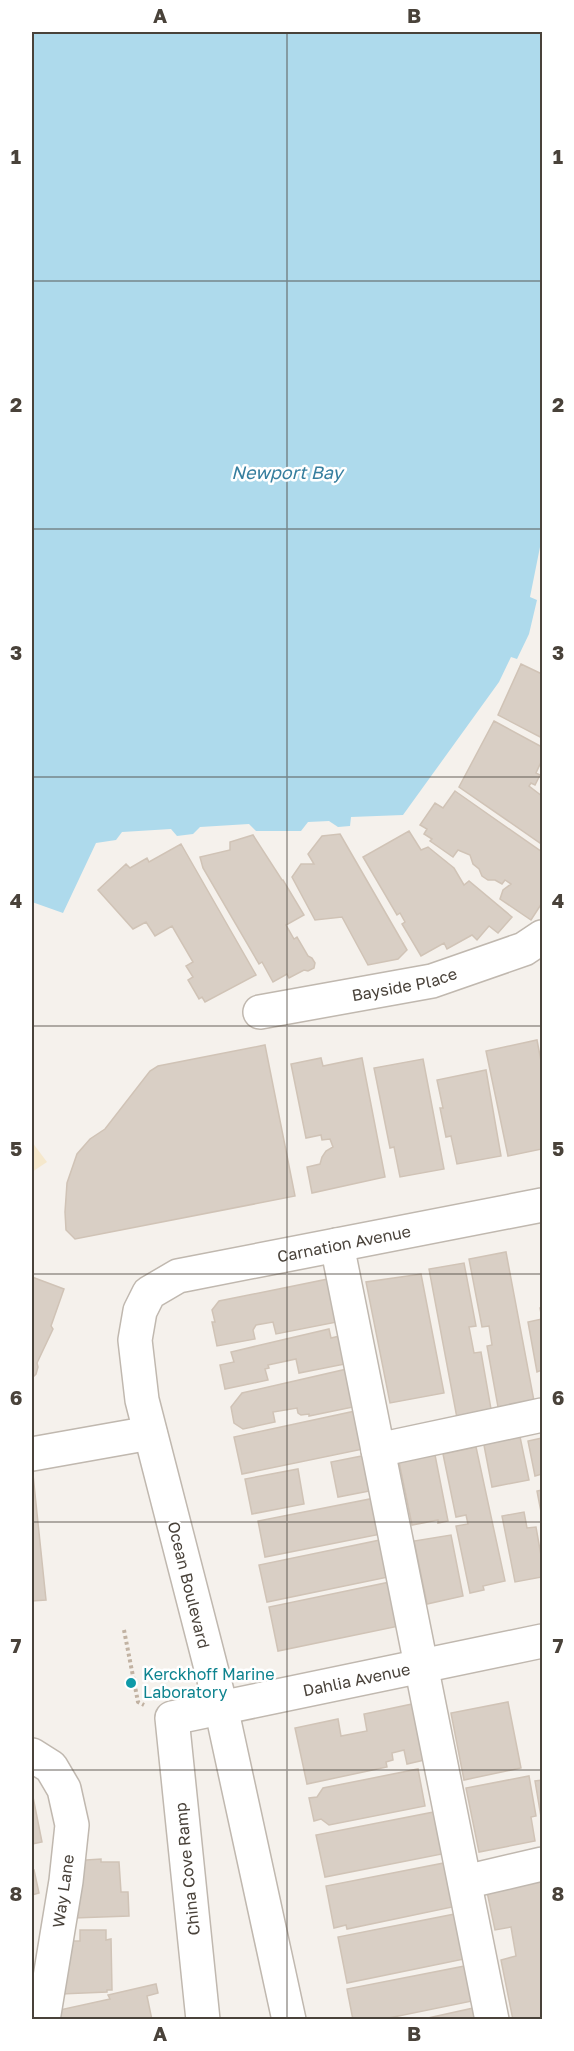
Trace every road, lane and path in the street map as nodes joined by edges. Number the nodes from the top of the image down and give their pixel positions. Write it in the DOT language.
graph roads {
  1 [pos="543,937"];
  2 [pos="260,1012"];
  3 [pos="543,1205"];
  4 [pos="337,1245"];
  5 [pos="149,1293"];
  6 [pos="543,1415"];
  7 [pos="150,1433"];
  8 [pos="378,1450"];
  9 [pos="32,1454"];
  10 [pos="124,1630"];
  11 [pos="543,1641"];
  12 [pos="422,1666"];
  13 [pos="221,1707"];
  14 [pos="172,1718"];
  15 [pos="41,1761"];
  16 [pos="543,1864"];
  17 [pos="465,1882"];
  18 [pos="43,2019"];
  19 [pos="203,2019"];
  20 [pos="289,2019"];
  21 [pos="492,2019"];
  1 -- 2 [label="street, Bayside Place"];
  3 -- 4 [label="street, Carnation Avenue"];
  4 -- 5 [label="street, Carnation Avenue"];
  4 -- 8 [label="street"];
  5 -- 7 [label="street, Ocean Boulevard"];
  6 -- 8 [label="street"];
  7 -- 9 [label="street"];
  7 -- 13 [label="street, Ocean Boulevard"];
  8 -- 12 [label="street"];
  10 -- 14 [label="path"];
  11 -- 12 [label="street, Dahlia Avenue"];
  12 -- 13 [label="street, Dahlia Avenue"];
  12 -- 17 [label="street"];
  13 -- 14 [label="street, Dahlia Avenue"];
  13 -- 20 [label="street, Ocean Boulevard"];
  14 -- 19 [label="street, China Cove Ramp"];
  15 -- 18 [label="street, Way Lane"];
  16 -- 17 [label="street"];
  17 -- 21 [label="street"];
}
